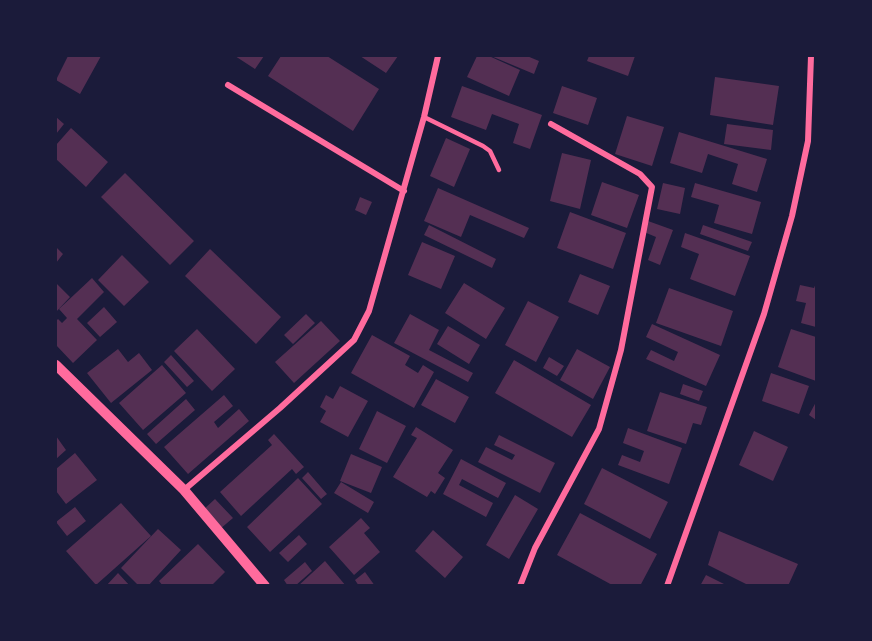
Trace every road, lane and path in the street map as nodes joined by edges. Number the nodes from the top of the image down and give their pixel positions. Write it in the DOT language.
graph roads {
  1 [pos="438,56"];
  2 [pos="811,56"];
  3 [pos="228,85"];
  4 [pos="424,117"];
  5 [pos="551,124"];
  6 [pos="499,170"];
  7 [pos="404,191"];
  8 [pos="56,365"];
  9 [pos="183,490"];
  10 [pos="265,585"];
  11 [pos="520,585"];
  12 [pos="667,585"];
  1 -- 4 [label="street"];
  2 -- 12 [label="street"];
  3 -- 7 [label="street"];
  4 -- 6 [label="lane"];
  4 -- 7 [label="street"];
  5 -- 11 [label="street"];
  7 -- 9 [label="street"];
  8 -- 9 [label="street"];
  9 -- 10 [label="street"];
}
